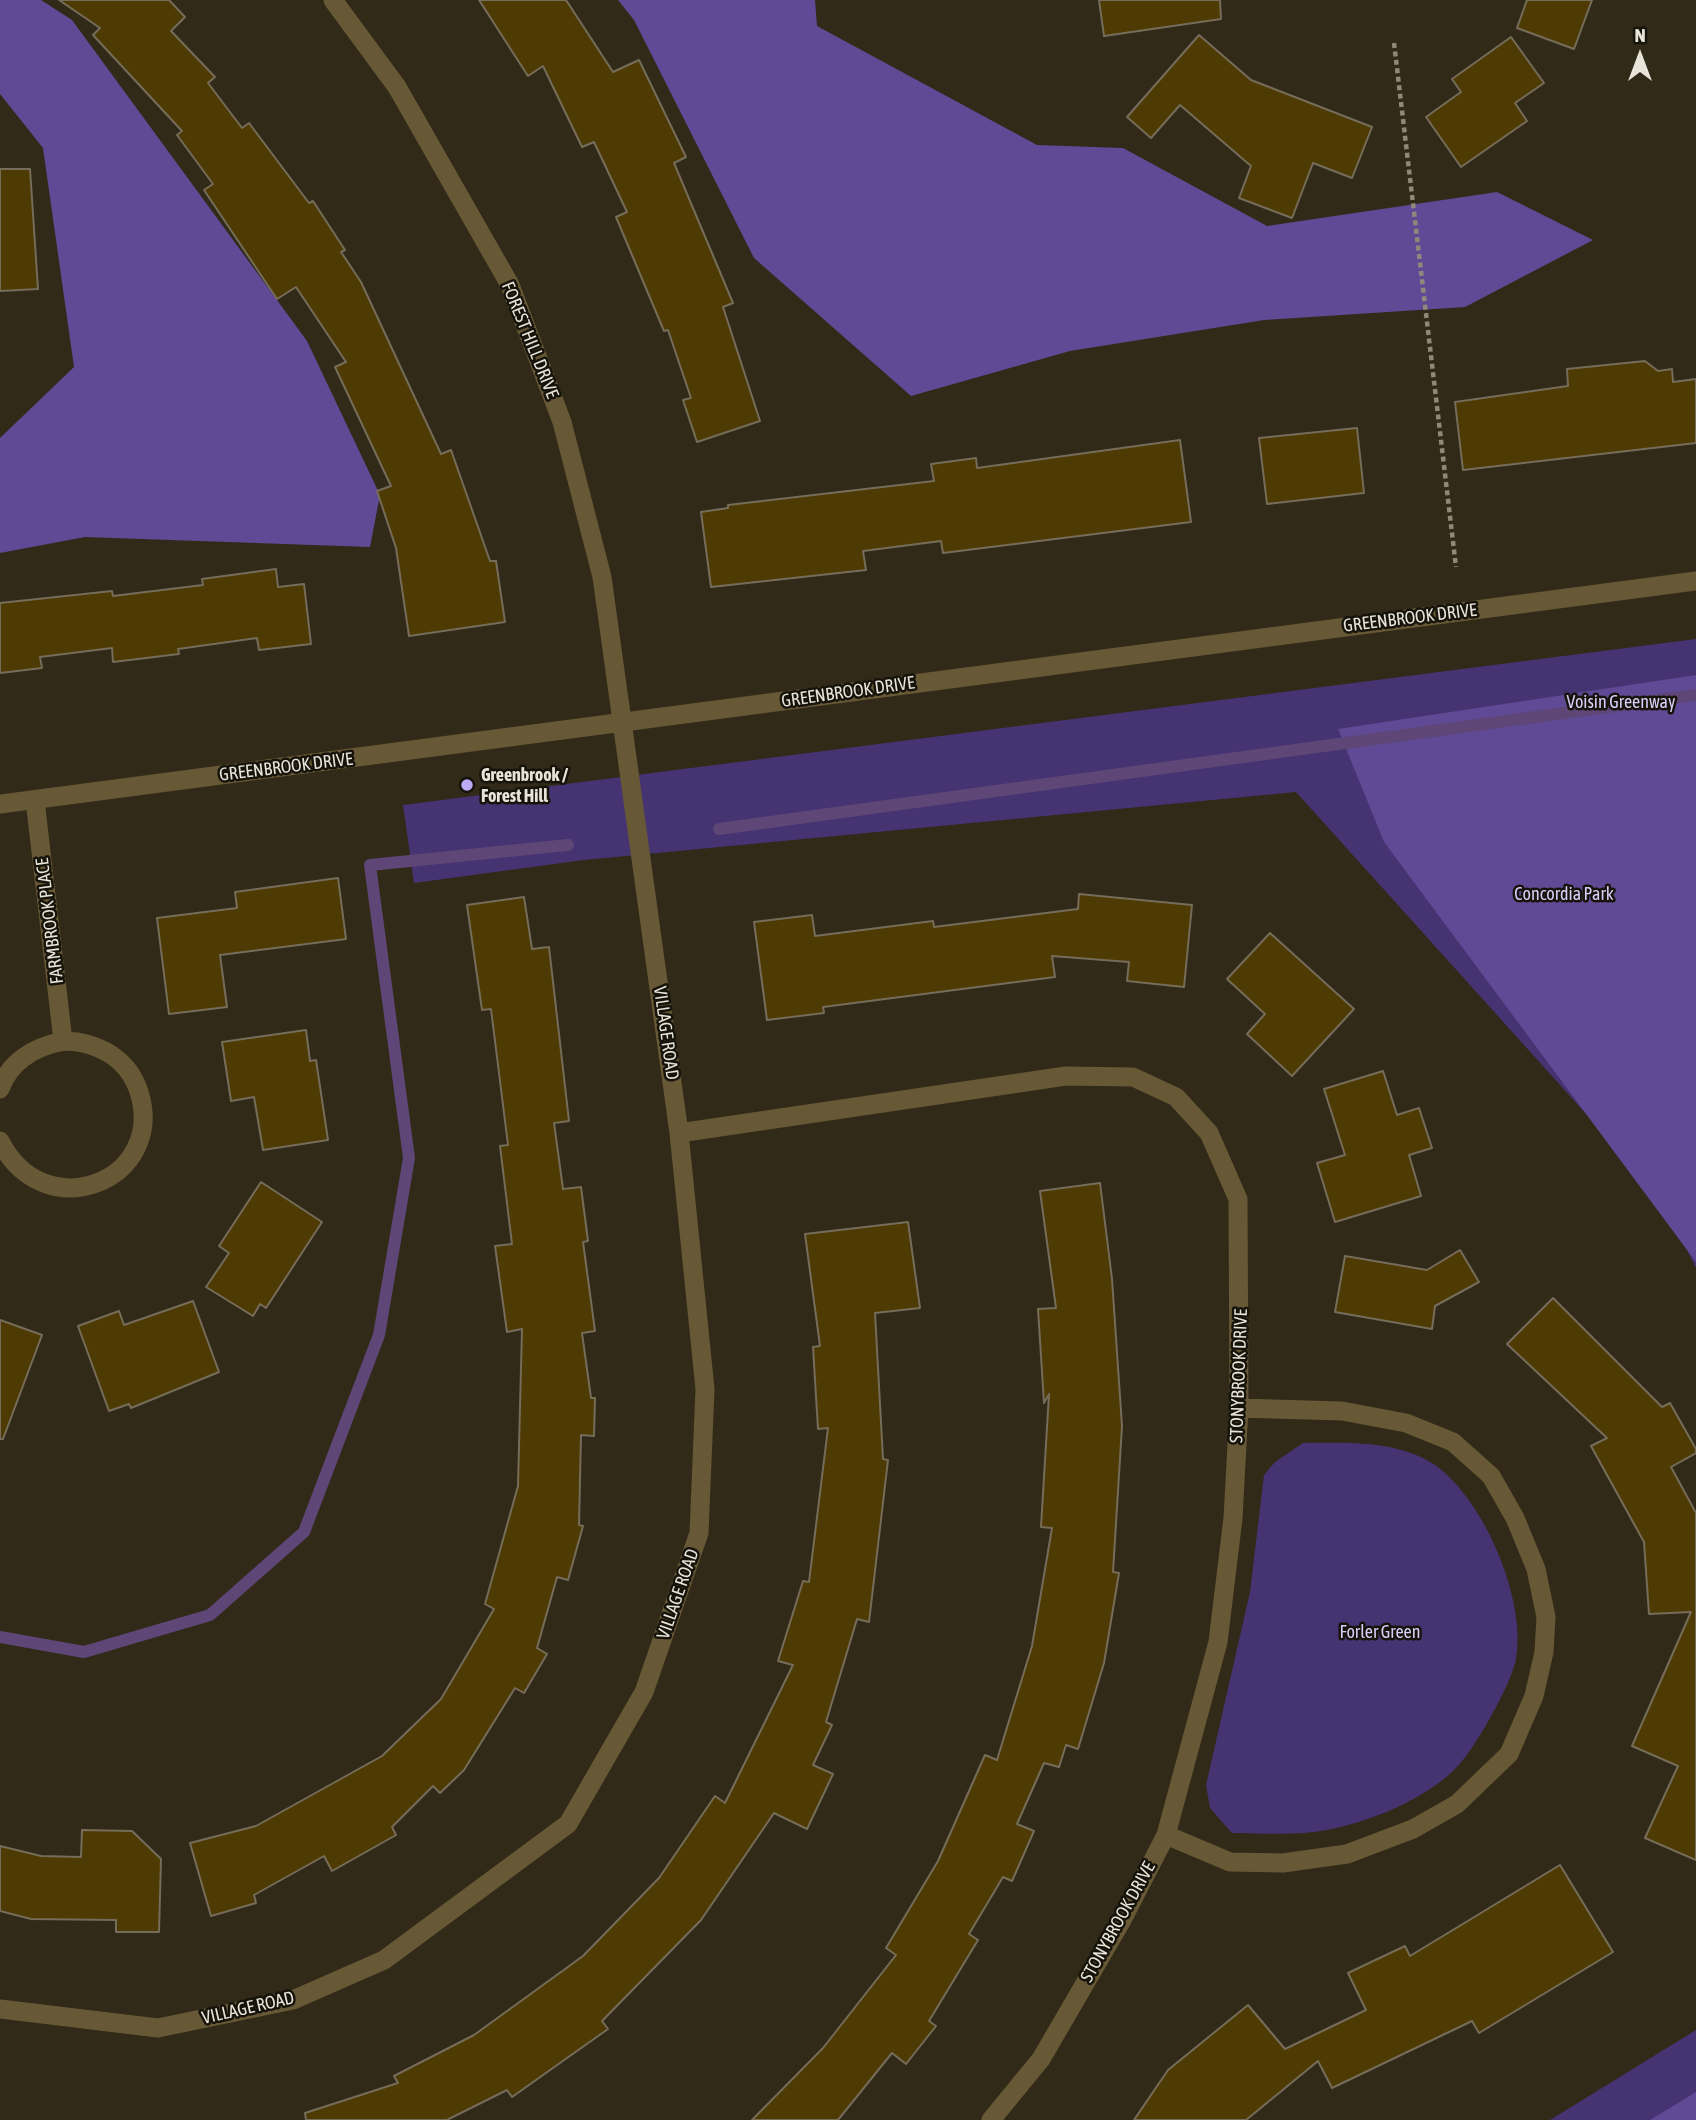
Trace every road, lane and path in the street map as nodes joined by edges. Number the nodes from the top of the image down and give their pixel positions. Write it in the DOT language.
graph roads {
  1 [pos="333,0"];
  2 [pos="1394,43"];
  3 [pos="1456,567"];
  4 [pos="1696,581"];
  5 [pos="624,722"];
  6 [pos="36,800"];
  7 [pos="0,804"];
  8 [pos="63,1041"];
  9 [pos="0,1089"];
  10 [pos="679,1133"];
  11 [pos="0,1141"];
  12 [pos="1239,1408"];
  13 [pos="1166,1835"];
  14 [pos="0,2009"];
  15 [pos="991,2120"];
  1 -- 5 [label="street, FOREST HILL DRIVE"];
  2 -- 3 [label="path"];
  4 -- 5 [label="street, GREENBROOK DRIVE"];
  5 -- 6 [label="street, GREENBROOK DRIVE"];
  5 -- 10 [label="street, VILLAGE ROAD"];
  6 -- 7 [label="street, GREENBROOK DRIVE"];
  6 -- 8 [label="street, FARMBROOK PLACE"];
  8 -- 9 [label="street"];
  8 -- 11 [label="street"];
  10 -- 12 [label="street, STONYBROOK DRIVE"];
  10 -- 14 [label="street, VILLAGE ROAD"];
  12 -- 13 [label="street, STONYBROOK DRIVE"];
  12 -- 13 [label="street"];
  13 -- 15 [label="street, STONYBROOK DRIVE"];
}
